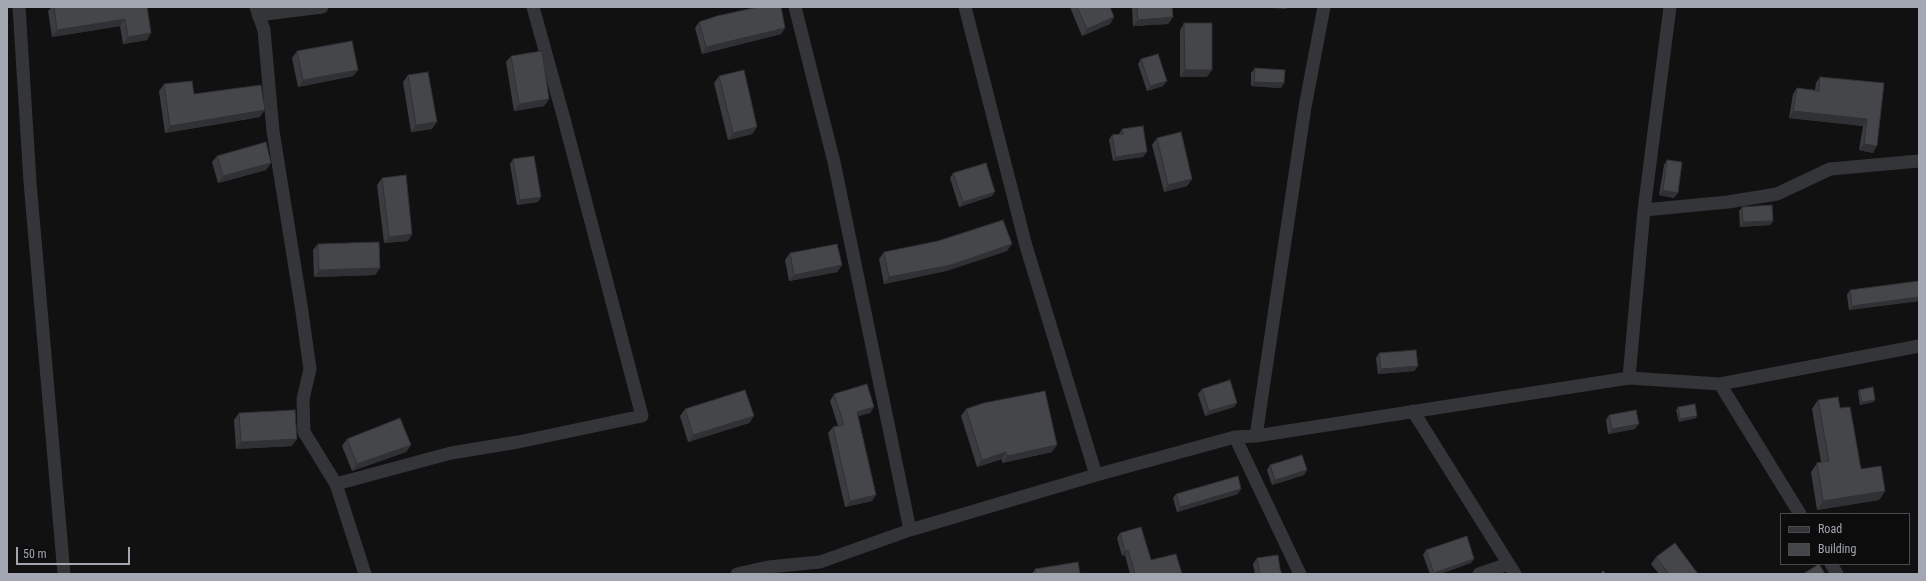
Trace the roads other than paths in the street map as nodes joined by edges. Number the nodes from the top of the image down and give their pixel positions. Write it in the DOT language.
graph roads {
  1 [pos="19,7"];
  2 [pos="322,7"];
  3 [pos="533,7"];
  4 [pos="795,7"];
  5 [pos="965,7"];
  6 [pos="1324,7"];
  7 [pos="1670,7"];
  8 [pos="257,11"];
  9 [pos="1919,161"];
  10 [pos="1644,210"];
  11 [pos="1919,346"];
  12 [pos="1628,378"];
  13 [pos="1720,384"];
  14 [pos="1413,411"];
  15 [pos="1256,436"];
  16 [pos="1235,437"];
  17 [pos="1096,475"];
  18 [pos="336,484"];
  19 [pos="1799,513"];
  20 [pos="910,530"];
  21 [pos="1832,565"];
  22 [pos="818,568"];
  23 [pos="1512,569"];
  24 [pos="64,574"];
  25 [pos="365,574"];
  26 [pos="737,574"];
  27 [pos="1300,574"];
  28 [pos="1479,574"];
  29 [pos="1837,574"];
  1 -- 24 [label="street"];
  2 -- 8 [label="street"];
  3 -- 18 [label="street"];
  4 -- 20 [label="street"];
  5 -- 17 [label="street"];
  6 -- 15 [label="street"];
  7 -- 10 [label="street"];
  8 -- 18 [label="street"];
  9 -- 10 [label="street"];
  10 -- 12 [label="street"];
  11 -- 13 [label="street"];
  12 -- 13 [label="street"];
  12 -- 14 [label="street"];
  13 -- 19 [label="street"];
  14 -- 15 [label="street"];
  14 -- 23 [label="street"];
  15 -- 16 [label="street"];
  16 -- 17 [label="street"];
  16 -- 27 [label="street"];
  17 -- 20 [label="street"];
  18 -- 25 [label="street"];
  20 -- 22 [label="street"];
  21 -- 29 [label="street"];
  22 -- 26 [label="street"];
  23 -- 28 [label="street"];
}
